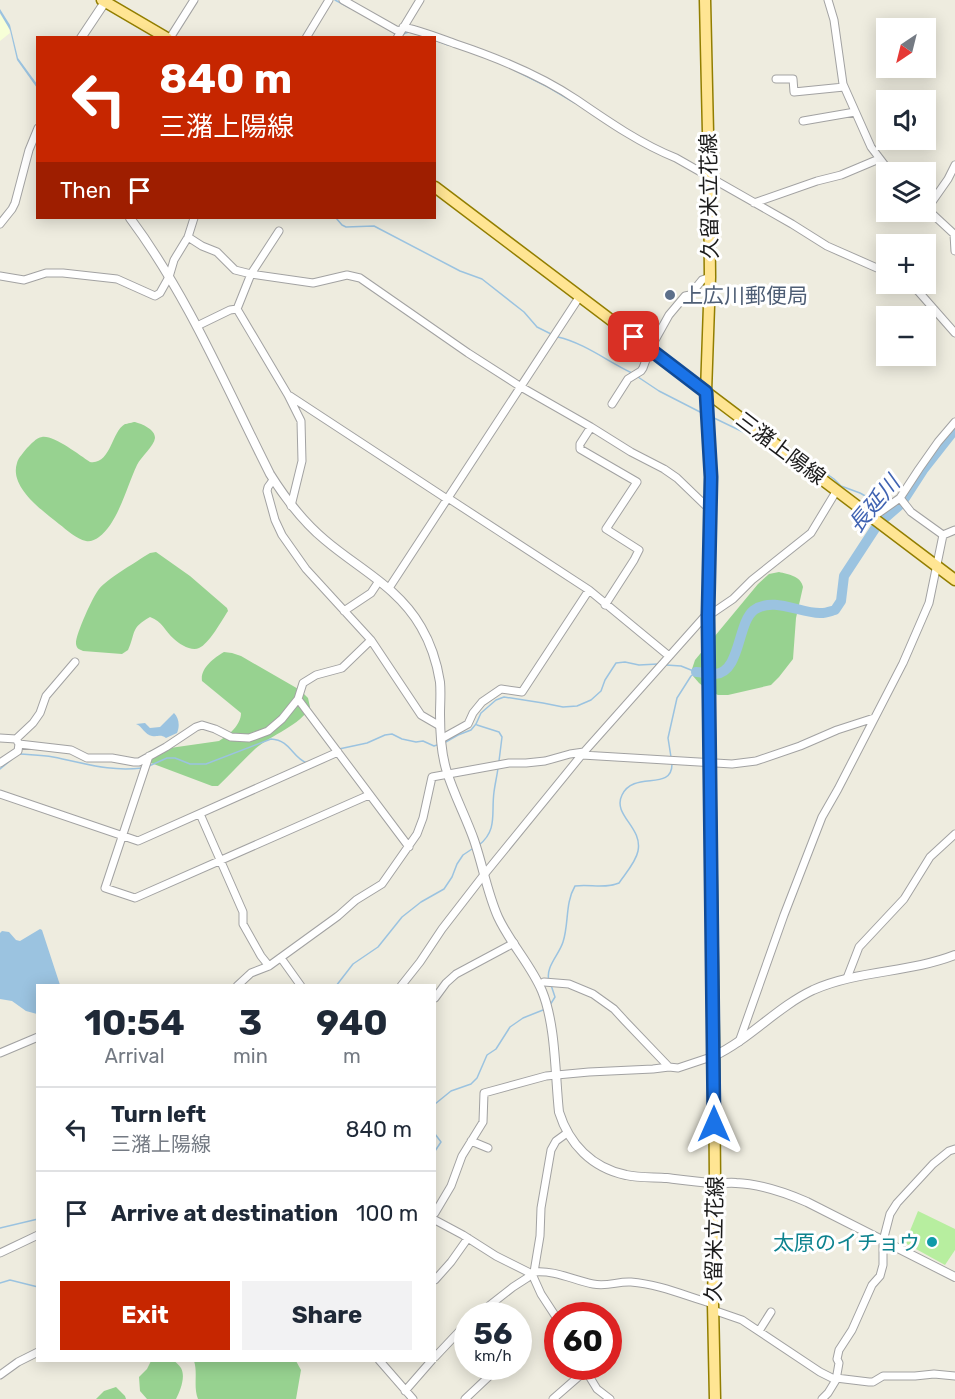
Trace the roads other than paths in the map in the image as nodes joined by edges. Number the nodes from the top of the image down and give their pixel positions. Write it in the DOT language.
graph roads {
  1 [pos="194,0"];
  2 [pos="328,0"];
  3 [pos="343,0"];
  4 [pos="420,0"];
  5 [pos="705,0"];
  6 [pos="828,0"];
  7 [pos="104,1"];
  8 [pos="400,32"];
  9 [pos="82,36"];
  10 [pos="165,36"];
  11 [pos="169,36"];
  12 [pos="307,36"];
  13 [pos="434,36"];
  14 [pos="436,37"];
  15 [pos="776,80"];
  16 [pos="844,87"];
  17 [pos="855,112"];
  18 [pos="802,121"];
  19 [pos="36,133"];
  20 [pos="879,159"];
  21 [pos="882,162"];
  22 [pos="955,165"];
  23 [pos="710,177"];
  24 [pos="436,188"];
  25 [pos="936,195"];
  26 [pos="754,202"];
  27 [pos="936,218"];
  28 [pos="131,219"];
  29 [pos="194,219"];
  30 [pos="0,224"];
  31 [pos="279,231"];
  32 [pos="188,237"];
  33 [pos="955,251"];
  34 [pos="876,268"];
  35 [pos="251,274"];
  36 [pos="0,276"];
  37 [pos="169,277"];
  38 [pos="710,277"];
  39 [pos="921,294"];
  40 [pos="579,296"];
  41 [pos="237,309"];
  42 [pos="197,326"];
  43 [pos="955,333"];
  44 [pos="650,349"];
  45 [pos="521,387"];
  46 [pos="706,392"];
  47 [pos="288,394"];
  48 [pos="612,404"];
  49 [pos="955,422"];
  50 [pos="591,427"];
  51 [pos="273,480"];
  52 [pos="837,490"];
  53 [pos="448,498"];
  54 [pos="900,498"];
  55 [pos="291,506"];
  56 [pos="710,507"];
  57 [pos="873,517"];
  58 [pos="955,530"];
  59 [pos="943,535"];
  60 [pos="936,565"];
  61 [pos="955,580"];
  62 [pos="380,581"];
  63 [pos="389,588"];
  64 [pos="589,590"];
  65 [pos="605,605"];
  66 [pos="344,611"];
  67 [pos="708,616"];
  68 [pos="370,640"];
  69 [pos="669,656"];
  70 [pos="75,662"];
  71 [pos="298,699"];
  72 [pos="874,718"];
  73 [pos="440,726"];
  74 [pos="0,738"];
  75 [pos="18,741"];
  76 [pos="441,742"];
  77 [pos="338,752"];
  78 [pos="583,754"];
  79 [pos="149,756"];
  80 [pos="709,762"];
  81 [pos="0,763"];
  82 [pos="447,774"];
  83 [pos="0,794"];
  84 [pos="369,795"];
  85 [pos="200,813"];
  86 [pos="955,834"];
  87 [pos="122,836"];
  88 [pos="409,847"];
  89 [pos="221,860"];
  90 [pos="483,876"];
  91 [pos="514,943"];
  92 [pos="955,955"];
  93 [pos="281,958"];
  94 [pos="269,966"];
  95 [pos="847,978"];
  96 [pos="544,982"];
  97 [pos="239,984"];
  98 [pos="300,984"];
  99 [pos="403,984"];
  100 [pos="436,997"];
  101 [pos="36,1038"];
  102 [pos="739,1043"];
  103 [pos="0,1053"];
  104 [pos="714,1056"];
  105 [pos="669,1067"];
  106 [pos="555,1075"];
  107 [pos="567,1133"];
  108 [pos="471,1141"];
  109 [pos="488,1148"];
  110 [pos="955,1149"];
  111 [pos="715,1183"];
  112 [pos="436,1211"];
  113 [pos="436,1221"];
  114 [pos="36,1236"];
  115 [pos="468,1238"];
  116 [pos="884,1241"];
  117 [pos="0,1253"];
  118 [pos="533,1273"];
  119 [pos="955,1277"];
  120 [pos="436,1279"];
  121 [pos="495,1302"];
  122 [pos="546,1302"];
  123 [pos="713,1307"];
  124 [pos="771,1312"];
  125 [pos="759,1331"];
  126 [pos="454,1337"];
  127 [pos="36,1353"];
  128 [pos="436,1357"];
  129 [pos="381,1362"];
  130 [pos="431,1362"];
  131 [pos="0,1375"];
  132 [pos="955,1376"];
  133 [pos="836,1379"];
  134 [pos="481,1380"];
  135 [pos="573,1380"];
  136 [pos="591,1380"];
  137 [pos="405,1391"];
  138 [pos="413,1399"];
  139 [pos="465,1399"];
  140 [pos="553,1399"];
  141 [pos="610,1399"];
  142 [pos="714,1399"];
  143 [pos="822,1399"];
  1 -- 11 [label="street"];
  2 -- 12 [label="street"];
  3 -- 8 [label="street"];
  4 -- 8 [label="street"];
  5 -- 23 [label="main road, 久留米立花線"];
  6 -- 16 [label="street"];
  7 -- 9 [label="street"];
  7 -- 10 [label="main road"];
  8 -- 13 [label="street"];
  14 -- 23 [label="street"];
  15 -- 16 [label="street"];
  16 -- 17 [label="street"];
  17 -- 18 [label="street"];
  17 -- 20 [label="street"];
  19 -- 30 [label="street"];
  20 -- 21 [label="street"];
  20 -- 26 [label="street"];
  22 -- 25 [label="street"];
  23 -- 26 [label="street"];
  23 -- 38 [label="main road, 久留米立花線"];
  24 -- 40 [label="main road, 三潴上陽線"];
  26 -- 34 [label="street"];
  27 -- 33 [label="street"];
  28 -- 37 [label="street"];
  29 -- 32 [label="street"];
  31 -- 35 [label="street"];
  32 -- 35 [label="street"];
  32 -- 37 [label="street"];
  35 -- 41 [label="street"];
  35 -- 45 [label="street"];
  36 -- 37 [label="street"];
  37 -- 42 [label="street"];
  38 -- 44 [label="street"];
  38 -- 46 [label="main road, 久留米立花線"];
  39 -- 43 [label="street"];
  40 -- 44 [label="main road, 三潴上陽線"];
  40 -- 45 [label="street"];
  41 -- 42 [label="street"];
  41 -- 47 [label="street"];
  42 -- 51 [label="street"];
  44 -- 46 [label="main road, 三潴上陽線"];
  44 -- 48 [label="street"];
  45 -- 50 [label="street"];
  45 -- 53 [label="street"];
  46 -- 52 [label="main road, 三潴上陽線"];
  46 -- 56 [label="main road, 久留米立花線"];
  47 -- 53 [label="street"];
  47 -- 55 [label="street"];
  49 -- 54 [label="street"];
  50 -- 56 [label="street"];
  50 -- 65 [label="street"];
  51 -- 55 [label="street"];
  51 -- 66 [label="street"];
  52 -- 57 [label="main road, 三潴上陽線"];
  52 -- 67 [label="street"];
  53 -- 63 [label="street"];
  53 -- 64 [label="street"];
  54 -- 57 [label="street"];
  54 -- 59 [label="street"];
  55 -- 62 [label="street"];
  56 -- 67 [label="main road, 久留米立花線"];
  57 -- 60 [label="main road, 三潴上陽線"];
  58 -- 59 [label="street"];
  59 -- 60 [label="street"];
  60 -- 61 [label="main road, 三潴上陽線"];
  60 -- 72 [label="street"];
  62 -- 63 [label="street"];
  62 -- 66 [label="street"];
  63 -- 73 [label="street"];
  64 -- 65 [label="street"];
  64 -- 76 [label="street"];
  65 -- 69 [label="street"];
  66 -- 68 [label="street"];
  67 -- 69 [label="street"];
  67 -- 80 [label="main road, 久留米立花線"];
  68 -- 71 [label="street"];
  68 -- 73 [label="street"];
  69 -- 78 [label="street"];
  70 -- 75 [label="street"];
  71 -- 77 [label="street"];
  71 -- 79 [label="street"];
  72 -- 80 [label="street"];
  72 -- 102 [label="street"];
  73 -- 76 [label="street"];
  74 -- 75 [label="street"];
  75 -- 79 [label="street"];
  75 -- 81 [label="street"];
  76 -- 82 [label="street"];
  77 -- 84 [label="street"];
  77 -- 85 [label="street"];
  78 -- 80 [label="street"];
  78 -- 82 [label="street"];
  78 -- 90 [label="street"];
  79 -- 87 [label="street"];
  80 -- 104 [label="main road, 久留米立花線"];
  82 -- 88 [label="street"];
  82 -- 90 [label="street"];
  83 -- 87 [label="street"];
  84 -- 88 [label="street"];
  84 -- 89 [label="street"];
  85 -- 87 [label="street"];
  85 -- 89 [label="street"];
  86 -- 95 [label="street"];
  87 -- 89 [label="street"];
  88 -- 93 [label="street"];
  89 -- 94 [label="street"];
  90 -- 91 [label="street"];
  90 -- 99 [label="street"];
  91 -- 100 [label="street"];
  91 -- 106 [label="street"];
  92 -- 95 [label="street"];
  93 -- 94 [label="street"];
  93 -- 98 [label="street"];
  94 -- 97 [label="street"];
  95 -- 102 [label="street"];
  96 -- 105 [label="street"];
  101 -- 103 [label="street"];
  102 -- 104 [label="street"];
  104 -- 105 [label="street"];
  104 -- 111 [label="main road, 久留米立花線"];
  105 -- 106 [label="street"];
  106 -- 107 [label="street"];
  106 -- 108 [label="street"];
  107 -- 111 [label="street"];
  107 -- 118 [label="street"];
  108 -- 109 [label="street"];
  108 -- 112 [label="street"];
  110 -- 116 [label="street"];
  111 -- 116 [label="street"];
  111 -- 123 [label="main road, 久留米立花線"];
  113 -- 115 [label="street"];
  114 -- 117 [label="street"];
  115 -- 118 [label="street"];
  115 -- 120 [label="street"];
  116 -- 119 [label="street"];
  116 -- 133 [label="street"];
  118 -- 121 [label="street"];
  118 -- 122 [label="street"];
  118 -- 123 [label="street"];
  123 -- 125 [label="street"];
  123 -- 142 [label="main road, 久留米立花線"];
  124 -- 125 [label="street"];
  125 -- 133 [label="street"];
  126 -- 128 [label="street"];
  127 -- 131 [label="street"];
  129 -- 137 [label="street"];
  130 -- 137 [label="street"];
  132 -- 133 [label="street"];
  133 -- 143 [label="street"];
  134 -- 139 [label="street"];
  135 -- 140 [label="street"];
  136 -- 141 [label="street"];
  137 -- 138 [label="street"];
}
